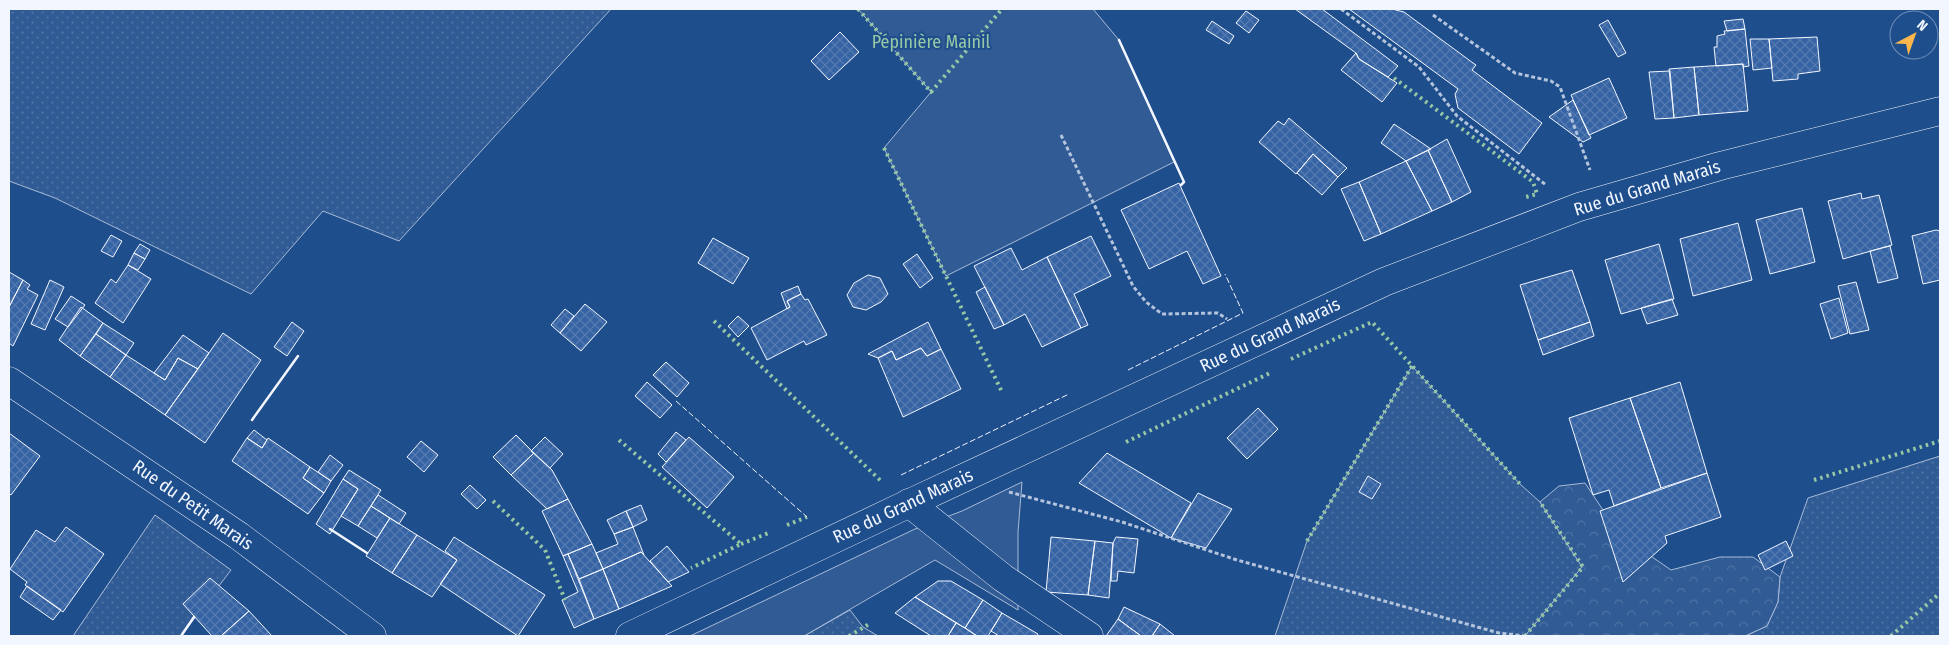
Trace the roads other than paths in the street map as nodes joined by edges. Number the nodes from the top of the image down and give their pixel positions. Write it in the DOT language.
graph roads {
  1 [pos="1940,111"];
  2 [pos="9,381"];
  3 [pos="909,503"];
  4 [pos="372,636"];
  5 [pos="630,636"];
  6 [pos="1089,636"];
  1 -- 3 [label="street, Rue du Grand Marais"];
  2 -- 4 [label="street, Rue du Petit Marais"];
  3 -- 5 [label="street, Rue du Grand Marais"];
  3 -- 6 [label="street"];
}
